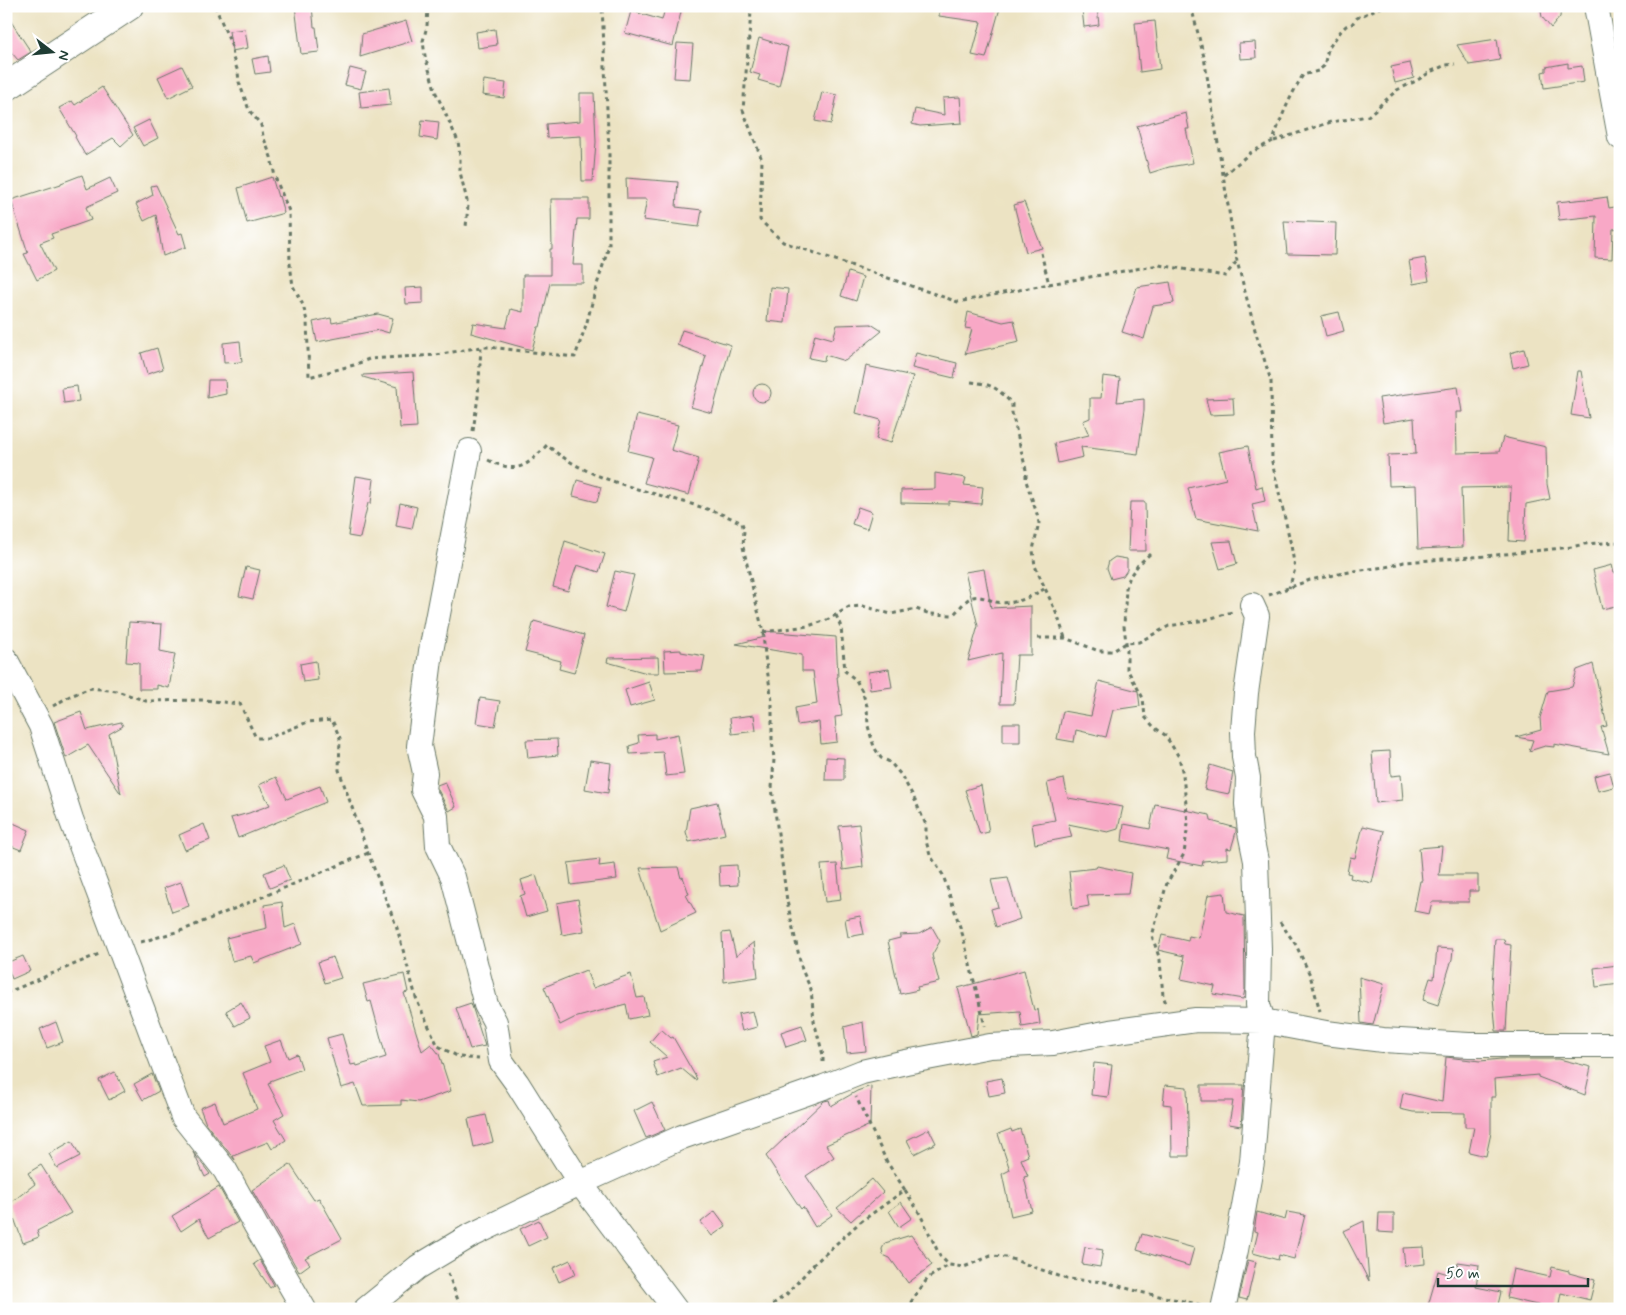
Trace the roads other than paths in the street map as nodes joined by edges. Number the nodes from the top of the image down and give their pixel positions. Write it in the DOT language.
graph roads {
  1 [pos="129,6"];
  2 [pos="1596,6"];
  3 [pos="6,87"];
  4 [pos="1620,137"];
  5 [pos="469,451"];
  6 [pos="1252,605"];
  7 [pos="6,660"];
  8 [pos="1262,1021"];
  9 [pos="1620,1045"];
  10 [pos="580,1183"];
  11 [pos="1215,1307"];
  12 [pos="304,1309"];
  13 [pos="366,1309"];
  14 [pos="675,1309"];
  1 -- 3 [label="street"];
  2 -- 4 [label="street"];
  5 -- 10 [label="street"];
  6 -- 8 [label="street"];
  7 -- 12 [label="street"];
  8 -- 9 [label="street"];
  8 -- 10 [label="street"];
  8 -- 11 [label="street"];
  10 -- 13 [label="street"];
  10 -- 14 [label="street"];
}
